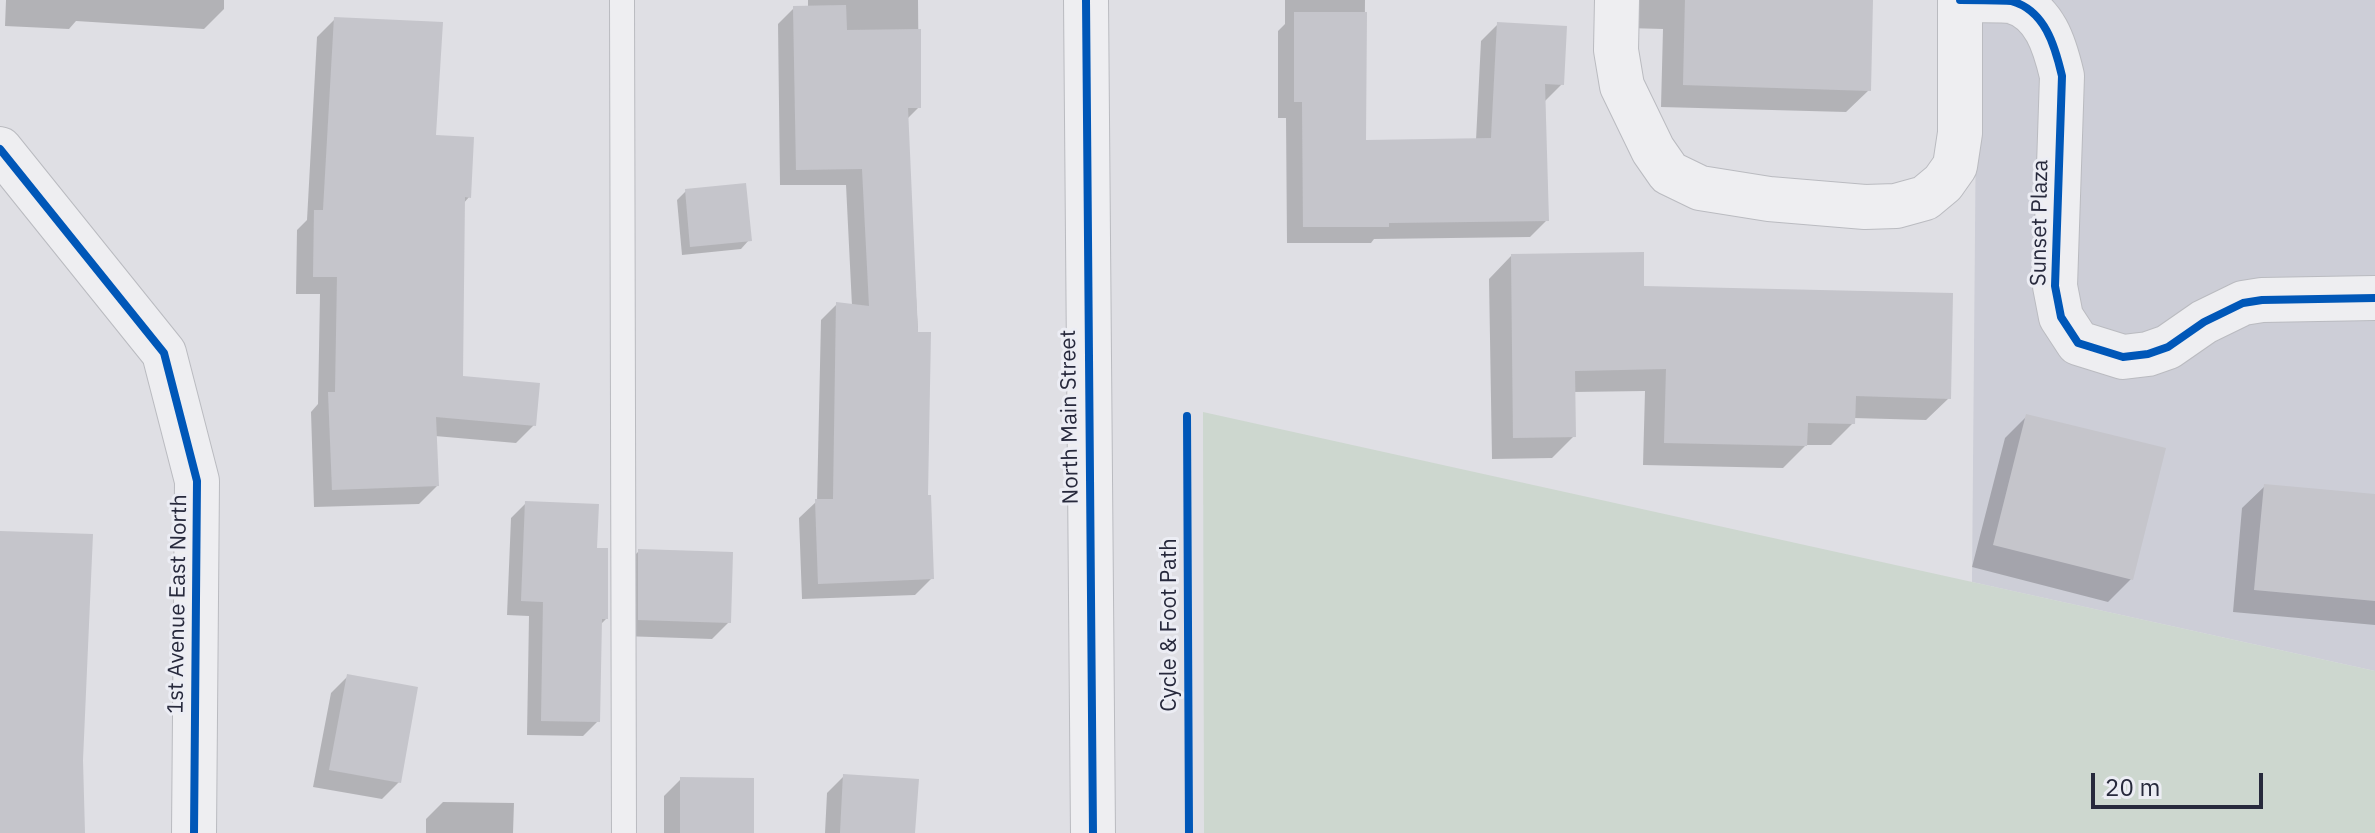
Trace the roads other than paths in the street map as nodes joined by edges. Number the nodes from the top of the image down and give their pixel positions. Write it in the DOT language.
graph roads {
  1 [pos="622,0"];
  2 [pos="1086,0"];
  3 [pos="1617,0"];
  4 [pos="1960,0"];
  5 [pos="0,149"];
  6 [pos="2375,298"];
  7 [pos="194,833"];
  8 [pos="624,833"];
  9 [pos="1093,833"];
  1 -- 8 [label="lane"];
  2 -- 9 [label="street, North Main Street"];
  3 -- 4 [label="street"];
  4 -- 6 [label="street, Sunset Plaza"];
  5 -- 7 [label="street, 1st Avenue East North"];
}
